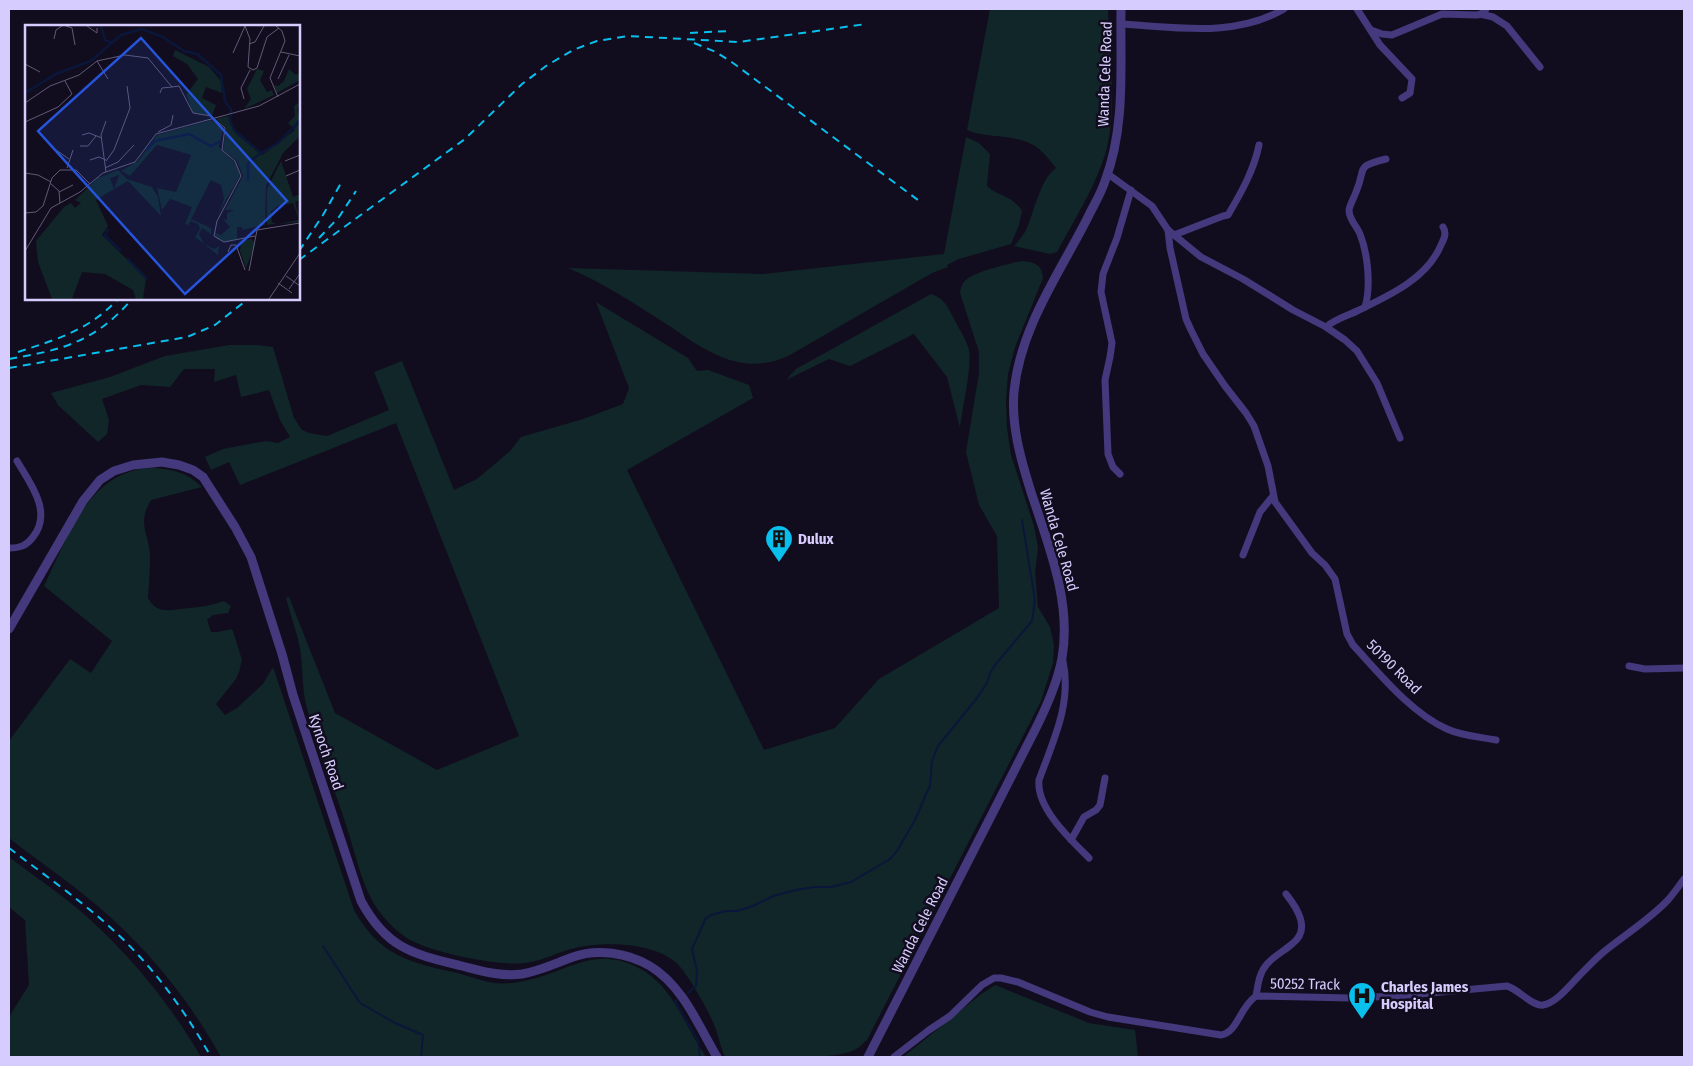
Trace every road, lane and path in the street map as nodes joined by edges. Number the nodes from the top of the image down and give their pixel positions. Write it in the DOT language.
graph roads {
  1 [pos="1121,9"];
  2 [pos="1284,9"];
  3 [pos="1357,9"];
  4 [pos="1486,9"];
  5 [pos="1480,14"];
  6 [pos="1121,24"];
  7 [pos="1371,30"];
  8 [pos="1540,67"];
  9 [pos="1402,98"];
  10 [pos="1259,145"];
  11 [pos="1386,159"];
  12 [pos="1108,174"];
  13 [pos="1131,190"];
  14 [pos="1443,227"];
  15 [pos="1168,230"];
  16 [pos="1174,235"];
  17 [pos="1365,307"];
  18 [pos="1326,327"];
  19 [pos="1400,438"];
  20 [pos="17,461"];
  21 [pos="1120,474"];
  22 [pos="1273,496"];
  23 [pos="9,548"];
  24 [pos="1243,555"];
  25 [pos="9,629"];
  26 [pos="1062,658"];
  27 [pos="1629,666"];
  28 [pos="1684,668"];
  29 [pos="1496,740"];
  30 [pos="1105,778"];
  31 [pos="1070,840"];
  32 [pos="1089,858"];
  33 [pos="1684,878"];
  34 [pos="1286,894"];
  35 [pos="1256,996"];
  36 [pos="717,1057"];
  37 [pos="868,1057"];
  38 [pos="894,1057"];
  1 -- 6 [label="street, Wanda Cele Road"];
  2 -- 6 [label="street"];
  3 -- 7 [label="street"];
  4 -- 5 [label="street"];
  5 -- 7 [label="street"];
  5 -- 8 [label="street"];
  6 -- 12 [label="street, Wanda Cele Road"];
  7 -- 9 [label="street"];
  10 -- 16 [label="street"];
  11 -- 17 [label="street"];
  12 -- 13 [label="street"];
  12 -- 26 [label="street, Wanda Cele Road"];
  13 -- 15 [label="street"];
  13 -- 21 [label="street"];
  14 -- 17 [label="street"];
  15 -- 16 [label="street"];
  15 -- 22 [label="street, 50190 Road"];
  16 -- 18 [label="street"];
  17 -- 18 [label="street"];
  18 -- 19 [label="street"];
  20 -- 23 [label="street"];
  22 -- 24 [label="street"];
  22 -- 29 [label="street, 50190 Road"];
  25 -- 36 [label="street, Kynoch Road"];
  26 -- 31 [label="street"];
  26 -- 37 [label="street, Wanda Cele Road"];
  27 -- 28 [label="street"];
  30 -- 31 [label="street"];
  31 -- 32 [label="street"];
  33 -- 35 [label="street, 50252 Track"];
  34 -- 35 [label="street"];
  35 -- 38 [label="street, 50252 Track"];
}
